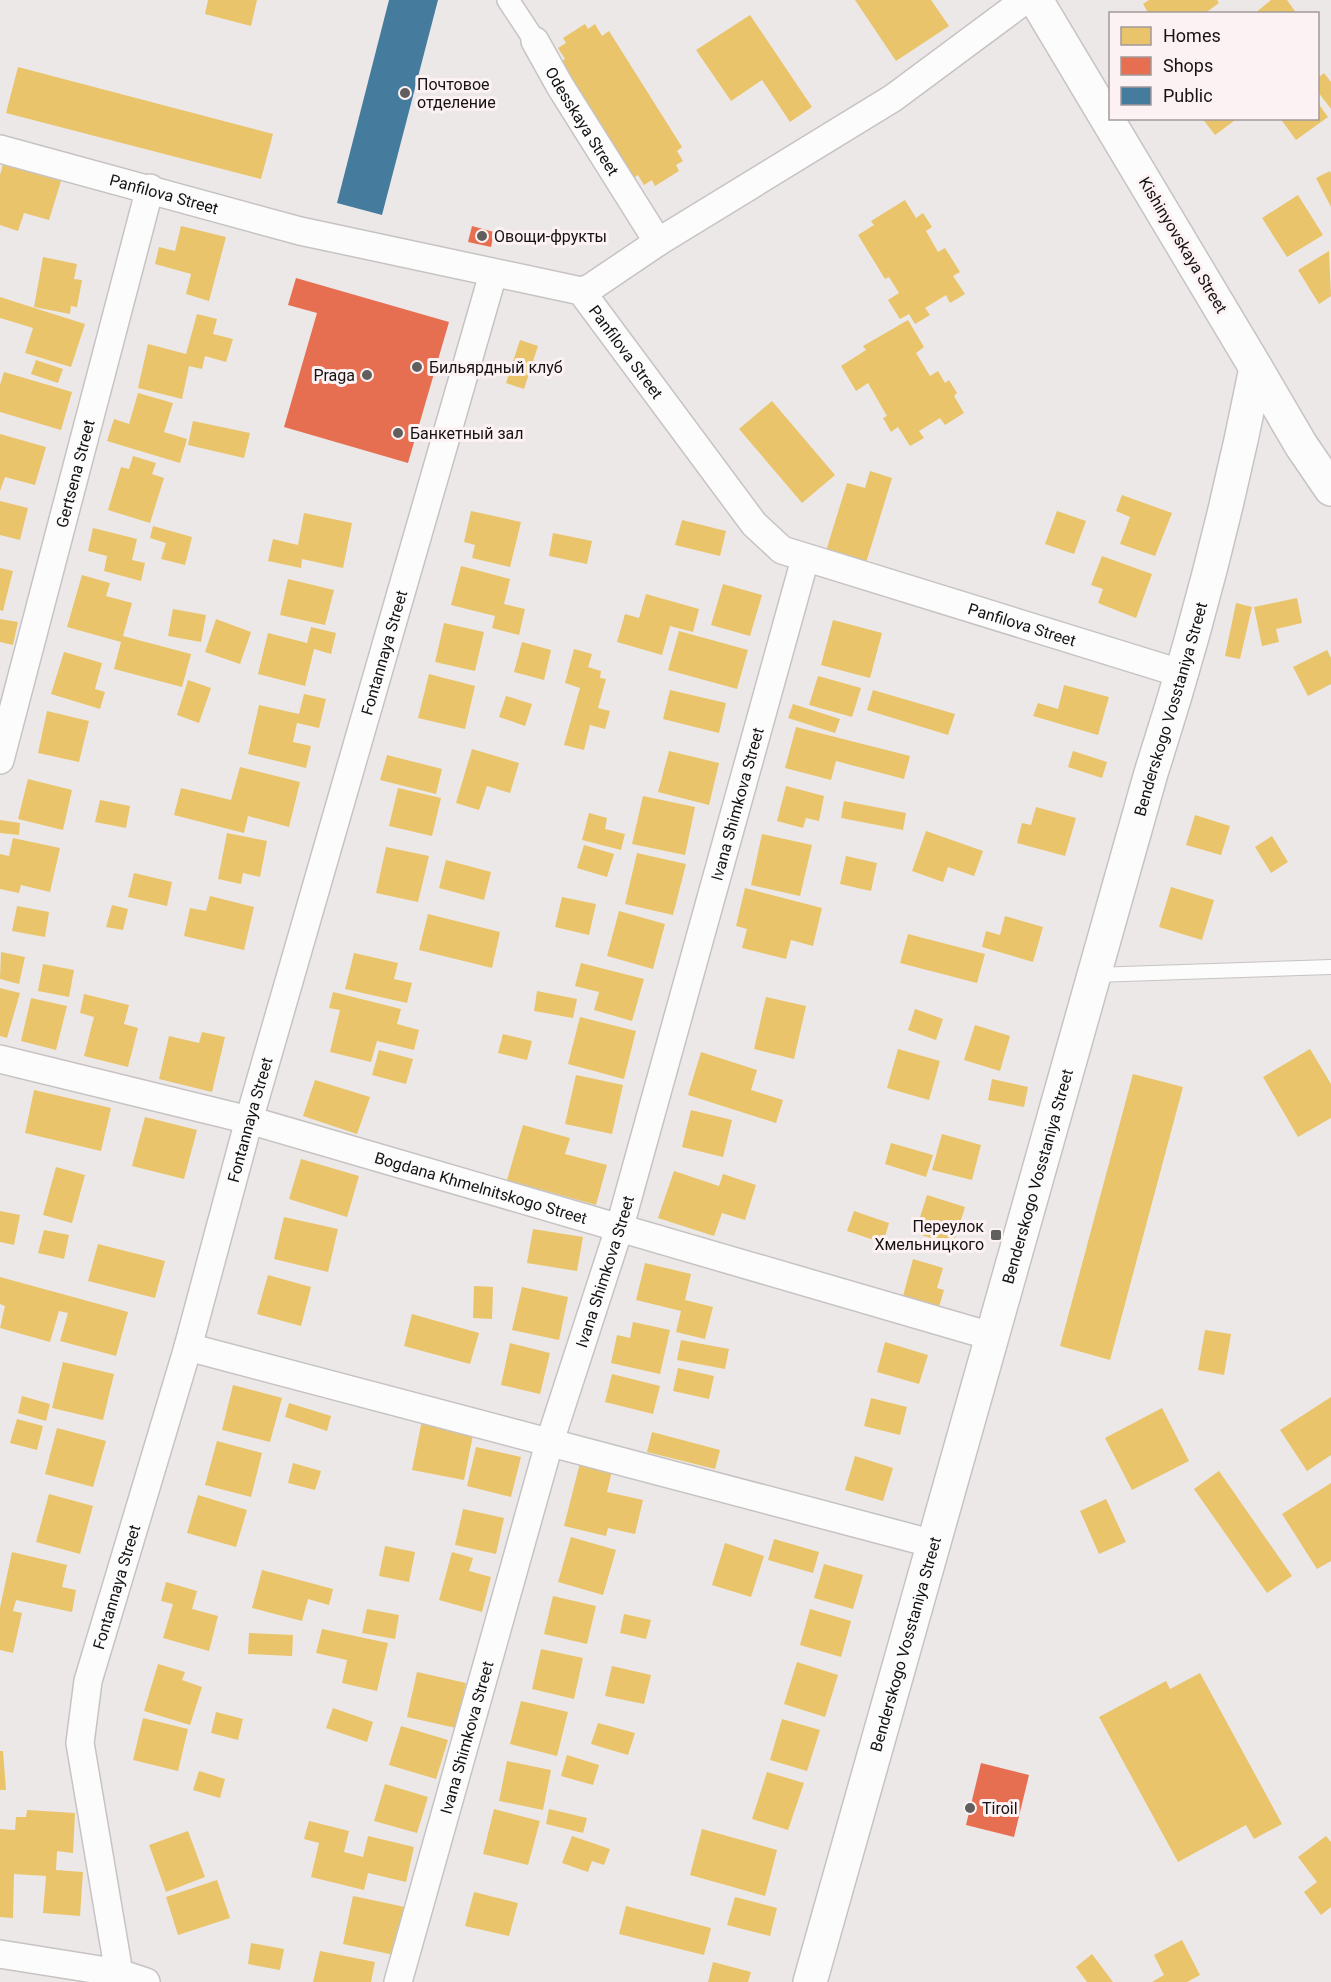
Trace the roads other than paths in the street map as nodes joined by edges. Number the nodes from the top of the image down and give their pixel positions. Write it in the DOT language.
graph roads {
  1 [pos="508,0"];
  2 [pos="1025,0"];
  3 [pos="1036,0"];
  4 [pos="534,41"];
  5 [pos="0,149"];
  6 [pos="150,188"];
  7 [pos="658,242"];
  8 [pos="493,274"];
  9 [pos="581,291"];
  10 [pos="1256,368"];
  11 [pos="1331,489"];
  12 [pos="804,559"];
  13 [pos="1183,675"];
  14 [pos="0,760"];
  15 [pos="1331,967"];
  16 [pos="1094,975"];
  17 [pos="0,1059"];
  18 [pos="249,1120"];
  19 [pos="620,1226"];
  20 [pos="994,1337"];
  21 [pos="188,1347"];
  22 [pos="549,1444"];
  23 [pos="934,1544"];
  24 [pos="0,1954"];
  25 [pos="119,1973"];
  26 [pos="146,1982"];
  27 [pos="398,1982"];
  28 [pos="810,1982"];
  1 -- 4 [label="street, Odesskaya Street"];
  2 -- 7 [label="street"];
  3 -- 10 [label="main road, Kishinyovskaya Street"];
  4 -- 7 [label="street, Odesskaya Street"];
  5 -- 6 [label="street, Panfilova Street"];
  6 -- 8 [label="street, Panfilova Street"];
  6 -- 14 [label="street, Gertsena Street"];
  7 -- 9 [label="street"];
  8 -- 9 [label="street, Panfilova Street"];
  8 -- 18 [label="street, Fontannaya Street"];
  9 -- 12 [label="street, Panfilova Street"];
  10 -- 11 [label="main road, Kishinyovskaya Street"];
  10 -- 13 [label="main road, Benderskogo Vosstaniya Street"];
  12 -- 13 [label="street, Panfilova Street"];
  12 -- 19 [label="street, Ivana Shimkova Street"];
  13 -- 16 [label="main road, Benderskogo Vosstaniya Street"];
  15 -- 16 [label="lane"];
  16 -- 20 [label="main road, Benderskogo Vosstaniya Street"];
  17 -- 18 [label="street, Bogdana Khmelnitskogo Street"];
  18 -- 19 [label="street, Bogdana Khmelnitskogo Street"];
  18 -- 21 [label="street, Fontannaya Street"];
  19 -- 20 [label="street, Bogdana Khmelnitskogo Street"];
  19 -- 22 [label="street, Ivana Shimkova Street"];
  20 -- 23 [label="main road, Benderskogo Vosstaniya Street"];
  21 -- 22 [label="street"];
  21 -- 25 [label="street, Fontannaya Street"];
  22 -- 23 [label="street"];
  22 -- 27 [label="street, Ivana Shimkova Street"];
  23 -- 28 [label="main road, Benderskogo Vosstaniya Street"];
  24 -- 25 [label="street"];
  25 -- 26 [label="street"];
}
